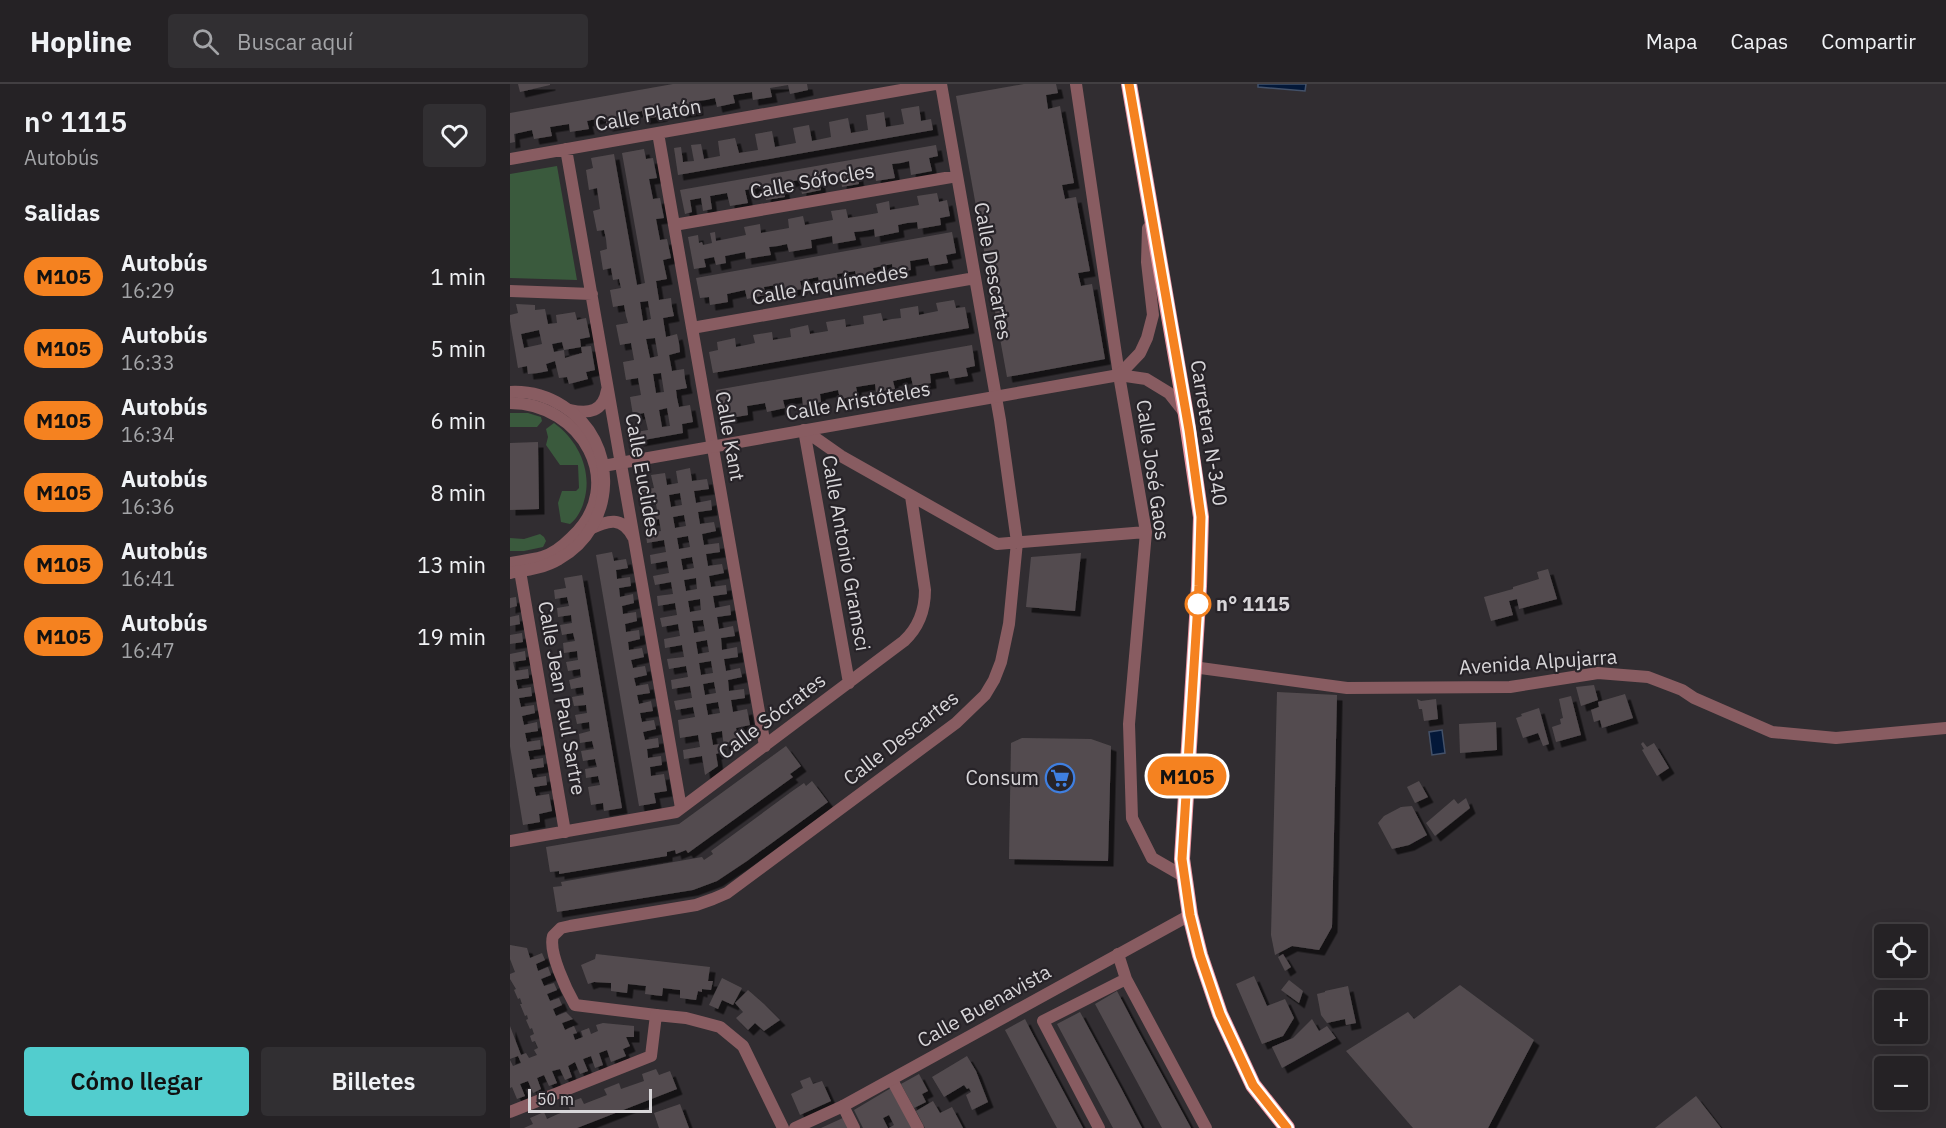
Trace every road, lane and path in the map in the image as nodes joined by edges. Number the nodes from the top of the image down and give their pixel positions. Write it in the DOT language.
graph roads {
  1 [pos="935,84"];
  2 [pos="941,84"];
  3 [pos="1076,84"];
  4 [pos="1129,84"];
  5 [pos="658,133"];
  6 [pos="566,149"];
  7 [pos="510,159"];
  8 [pos="957,176"];
  9 [pos="1149,203"];
  10 [pos="674,225"];
  11 [pos="975,278"];
  12 [pos="510,291"];
  13 [pos="592,294"];
  14 [pos="692,328"];
  15 [pos="1119,375"];
  16 [pos="607,380"];
  17 [pos="510,393"];
  18 [pos="996,397"];
  19 [pos="510,403"];
  20 [pos="570,410"];
  21 [pos="1186,415"];
  22 [pos="804,430"];
  23 [pos="712,447"];
  24 [pos="621,463"];
  25 [pos="603,466"];
  26 [pos="911,496"];
  27 [pos="591,529"];
  28 [pos="1146,532"];
  29 [pos="1017,542"];
  30 [pos="635,544"];
  31 [pos="513,569"];
  32 [pos="1193,667"];
  33 [pos="849,683"];
  34 [pos="1946,728"];
  35 [pos="765,746"];
  36 [pos="681,808"];
  37 [pos="565,832"];
  38 [pos="510,841"];
  39 [pos="1185,877"];
  40 [pos="1190,915"];
  41 [pos="1118,954"];
  42 [pos="1126,979"];
  43 [pos="656,1015"];
  44 [pos="892,1080"];
  45 [pos="843,1106"];
  46 [pos="1271,1108"];
  47 [pos="510,1112"];
  48 [pos="783,1128"];
  49 [pos="795,1128"];
  50 [pos="854,1128"];
  51 [pos="918,1128"];
  52 [pos="1099,1128"];
  53 [pos="1206,1128"];
  54 [pos="1287,1128"];
  55 [pos="1295,1128"];
  1 -- 5 [label="street, Calle Platón"];
  2 -- 8 [label="street, Calle Descartes"];
  3 -- 15 [label="street, Calle José Gaos"];
  4 -- 9 [label="highway, Carretera N-340"];
  5 -- 6 [label="street, Calle Platón"];
  5 -- 10 [label="street, Calle Kant"];
  6 -- 7 [label="street, Calle Platón"];
  6 -- 13 [label="street, Calle Euclides"];
  8 -- 10 [label="street, Calle Sófocles"];
  8 -- 11 [label="street, Calle Descartes"];
  9 -- 15 [label="street"];
  9 -- 21 [label="highway, Carretera N-340"];
  10 -- 14 [label="street, Calle Kant"];
  11 -- 14 [label="street, Calle Arquímedes"];
  11 -- 18 [label="street, Calle Descartes"];
  12 -- 13 [label="street"];
  13 -- 16 [label="street, Calle Euclides"];
  14 -- 23 [label="street, Calle Kant"];
  15 -- 18 [label="street, Calle Aristóteles"];
  15 -- 21 [label="street, Calle Aristóteles"];
  15 -- 28 [label="street, Calle José Gaos"];
  16 -- 20 [label="street"];
  16 -- 24 [label="street, Calle Euclides"];
  17 -- 20 [label="street"];
  18 -- 22 [label="street, Calle Aristóteles"];
  18 -- 29 [label="street, Calle Descartes"];
  19 -- 31 [label="street"];
  20 -- 25 [label="street"];
  21 -- 32 [label="highway, Carretera N-340"];
  22 -- 23 [label="street, Calle Aristóteles"];
  22 -- 26 [label="street"];
  22 -- 33 [label="street, Calle Antonio Gramsci"];
  23 -- 24 [label="street, Calle Aristóteles"];
  23 -- 35 [label="street, Calle Kant"];
  24 -- 25 [label="street, Calle Aristóteles"];
  24 -- 30 [label="street, Calle Euclides"];
  25 -- 27 [label="street"];
  26 -- 29 [label="street"];
  26 -- 33 [label="street, Calle Sócrates"];
  27 -- 30 [label="street"];
  27 -- 31 [label="street"];
  28 -- 29 [label="street"];
  28 -- 39 [label="street, Calle José Gaos"];
  29 -- 43 [label="street, Calle Descartes"];
  30 -- 36 [label="street, Calle Euclides"];
  31 -- 37 [label="street, Calle Jean Paul Sartre"];
  32 -- 34 [label="street, Avenida Alpujarra"];
  32 -- 39 [label="highway, Carretera N-340"];
  33 -- 35 [label="street, Calle Sócrates"];
  35 -- 36 [label="street, Calle Sócrates"];
  36 -- 37 [label="street, Calle Sócrates"];
  37 -- 38 [label="street, Calle Sócrates"];
  39 -- 40 [label="highway, Carretera N-340"];
  40 -- 41 [label="street, Calle Buenavista"];
  40 -- 46 [label="highway, Carretera N-340"];
  41 -- 42 [label="street"];
  41 -- 44 [label="street, Calle Buenavista"];
  42 -- 52 [label="street"];
  42 -- 53 [label="street"];
  43 -- 47 [label="street"];
  43 -- 48 [label="street"];
  44 -- 45 [label="street, Calle Buenavista"];
  44 -- 51 [label="street"];
  45 -- 49 [label="street, Calle Buenavista"];
  45 -- 50 [label="street"];
  46 -- 54 [label="highway, Carretera N-340"];
  46 -- 55 [label="street"];
}
